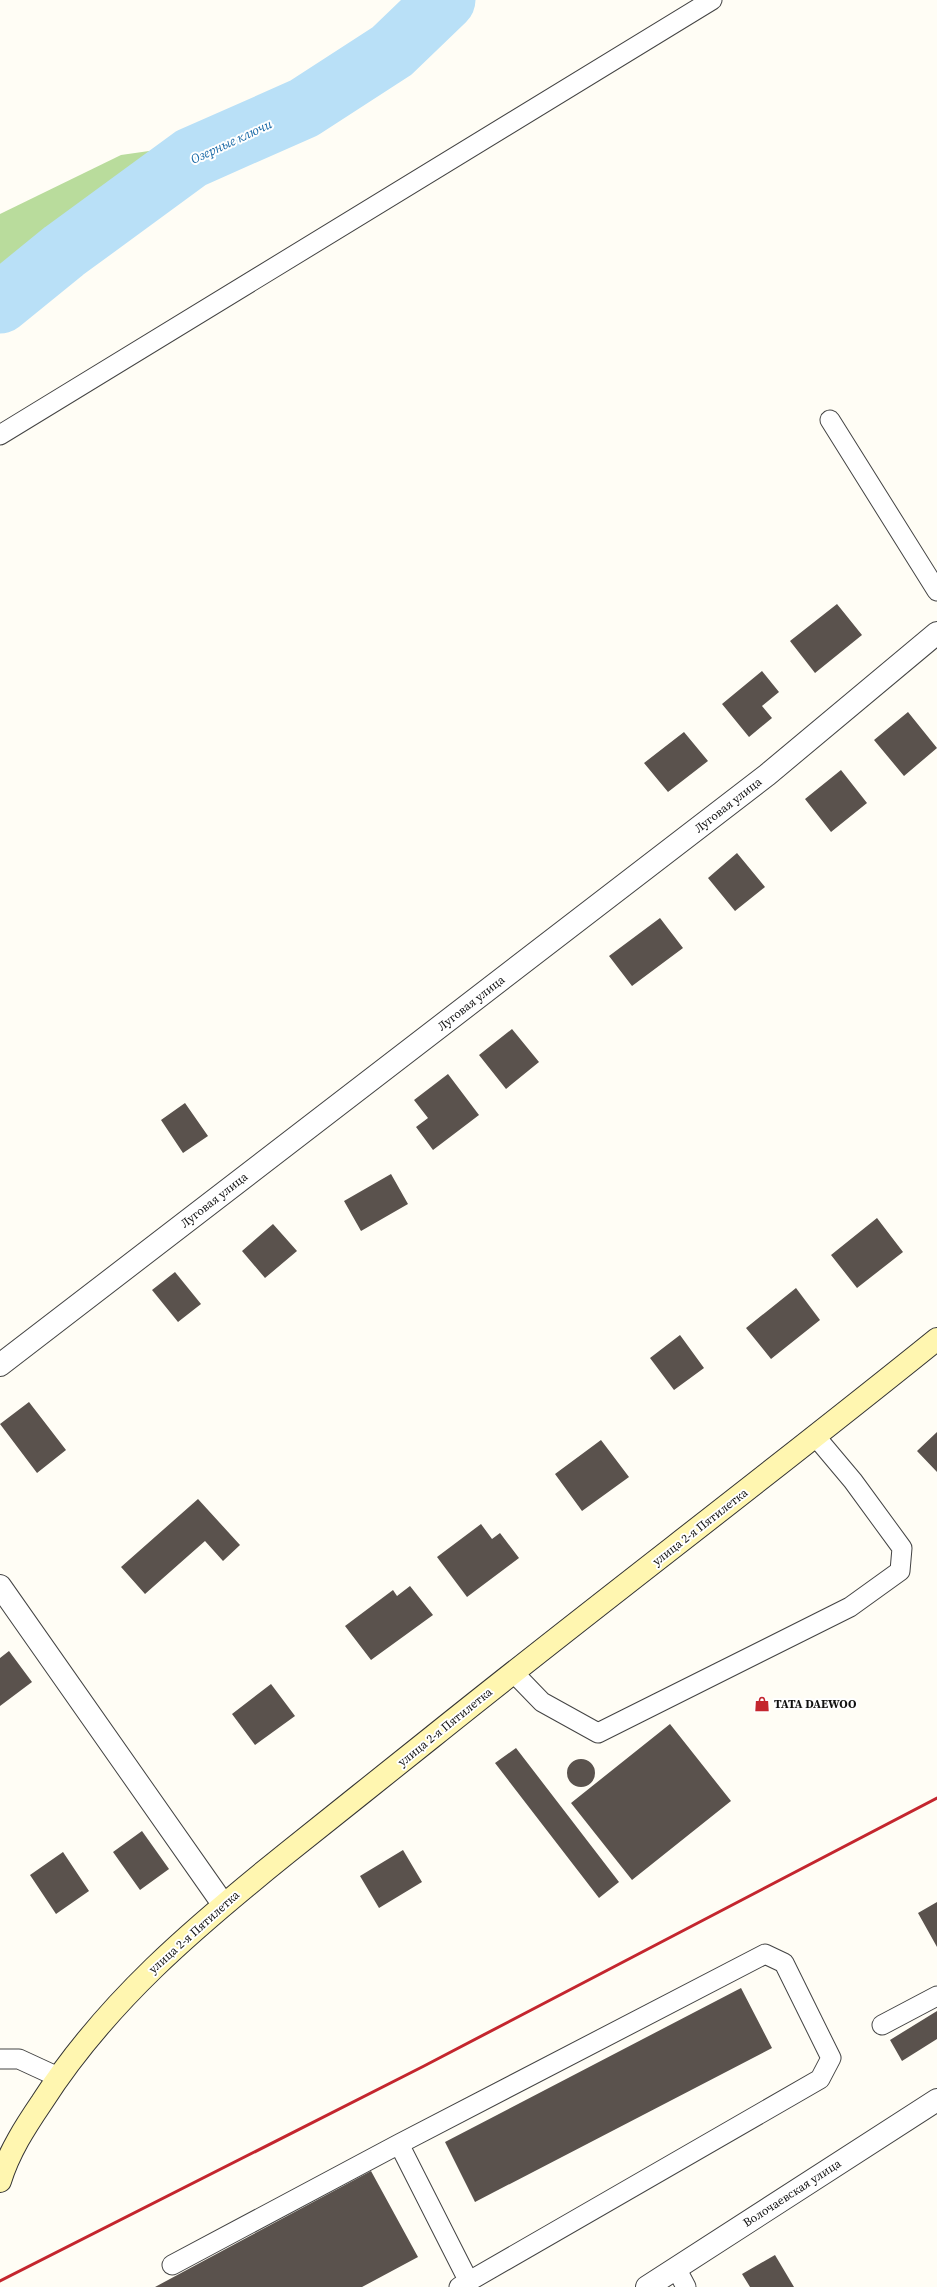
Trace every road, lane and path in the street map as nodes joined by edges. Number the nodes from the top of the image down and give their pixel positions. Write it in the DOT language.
graph roads {
  1 [pos="712,0"];
  2 [pos="830,420"];
  3 [pos="0,435"];
  4 [pos="937,591"];
  5 [pos="937,633"];
  6 [pos="937,1338"];
  7 [pos="0,1365"];
  8 [pos="816,1437"];
  9 [pos="2,1595"];
  10 [pos="513,1672"];
  11 [pos="223,1904"];
  12 [pos="937,1996"];
  13 [pos="882,2025"];
  14 [pos="0,2059"];
  15 [pos="58,2077"];
  16 [pos="937,2100"];
  17 [pos="400,2144"];
  18 [pos="2,2170"];
  19 [pos="172,2265"];
  20 [pos="676,2268"];
  21 [pos="464,2284"];
  22 [pos="647,2287"];
  23 [pos="686,2287"];
  1 -- 3 [label="lane"];
  2 -- 4 [label="lane"];
  5 -- 7 [label="street, Луговая улица"];
  6 -- 8 [label="main road, улица 2-я Пятилетка"];
  8 -- 10 [label="main road, улица 2-я Пятилетка"];
  8 -- 10 [label="lane"];
  9 -- 11 [label="street"];
  10 -- 11 [label="main road, улица 2-я Пятилетка"];
  11 -- 15 [label="main road, улица 2-я Пятилетка"];
  12 -- 13 [label="lane"];
  14 -- 15 [label="lane"];
  15 -- 18 [label="main road, улица 2-я Пятилетка"];
  16 -- 20 [label="street, Волочаевская улица"];
  17 -- 19 [label="lane"];
  17 -- 21 [label="lane"];
  17 -- 21 [label="lane"];
  20 -- 22 [label="street, Волочаевская улица"];
  20 -- 23 [label="lane"];
}
